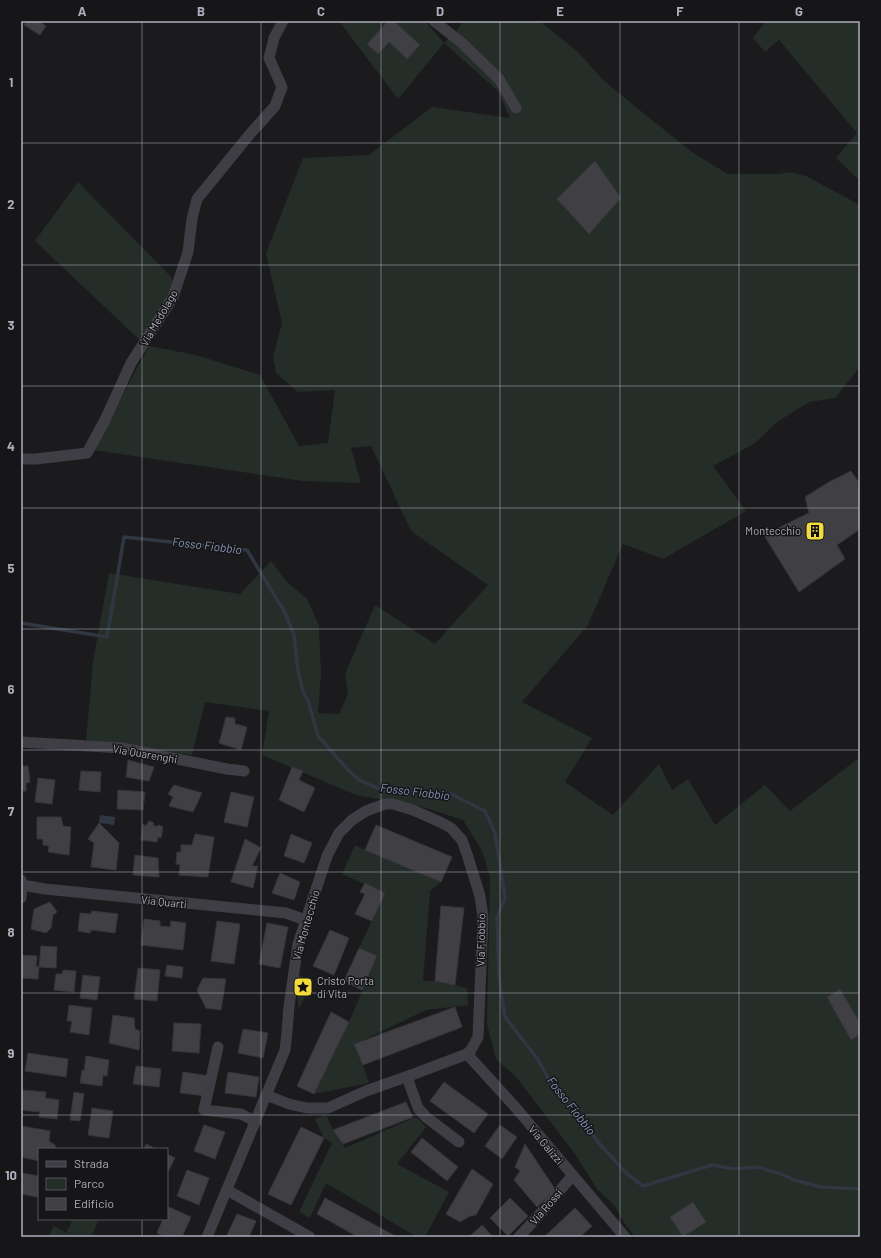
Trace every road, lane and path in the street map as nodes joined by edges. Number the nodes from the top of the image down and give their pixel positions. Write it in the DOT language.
graph roads {
  1 [pos="283,21"];
  2 [pos="434,21"];
  3 [pos="516,108"];
  4 [pos="21,459"];
  5 [pos="21,742"];
  6 [pos="244,771"];
  7 [pos="393,804"];
  8 [pos="22,882"];
  9 [pos="21,898"];
  10 [pos="305,920"];
  11 [pos="218,1047"];
  12 [pos="467,1054"];
  13 [pos="407,1077"];
  14 [pos="266,1095"];
  15 [pos="256,1122"];
  16 [pos="459,1142"];
  17 [pos="572,1176"];
  18 [pos="227,1190"];
  19 [pos="207,1237"];
  20 [pos="310,1237"];
  21 [pos="519,1237"];
  22 [pos="625,1237"];
  1 -- 4 [label="street, Via Medolago"];
  2 -- 3 [label="street"];
  5 -- 6 [label="street, Via Quarenghi"];
  7 -- 10 [label="street, Via Montecchio"];
  7 -- 12 [label="street, Via Fiobbio"];
  8 -- 9 [label="street"];
  8 -- 10 [label="street, Via Quarti"];
  10 -- 14 [label="street, Via Montecchio"];
  11 -- 15 [label="street"];
  12 -- 13 [label="street"];
  12 -- 17 [label="street, Via Galizzi"];
  13 -- 14 [label="street"];
  13 -- 16 [label="street"];
  14 -- 15 [label="street, Via Montecchio"];
  15 -- 18 [label="street, Via Montecchio"];
  17 -- 21 [label="street, Via Rossi"];
  17 -- 22 [label="street, Via Galizzi"];
  18 -- 19 [label="street, Via Montecchio"];
  18 -- 20 [label="street"];
}
